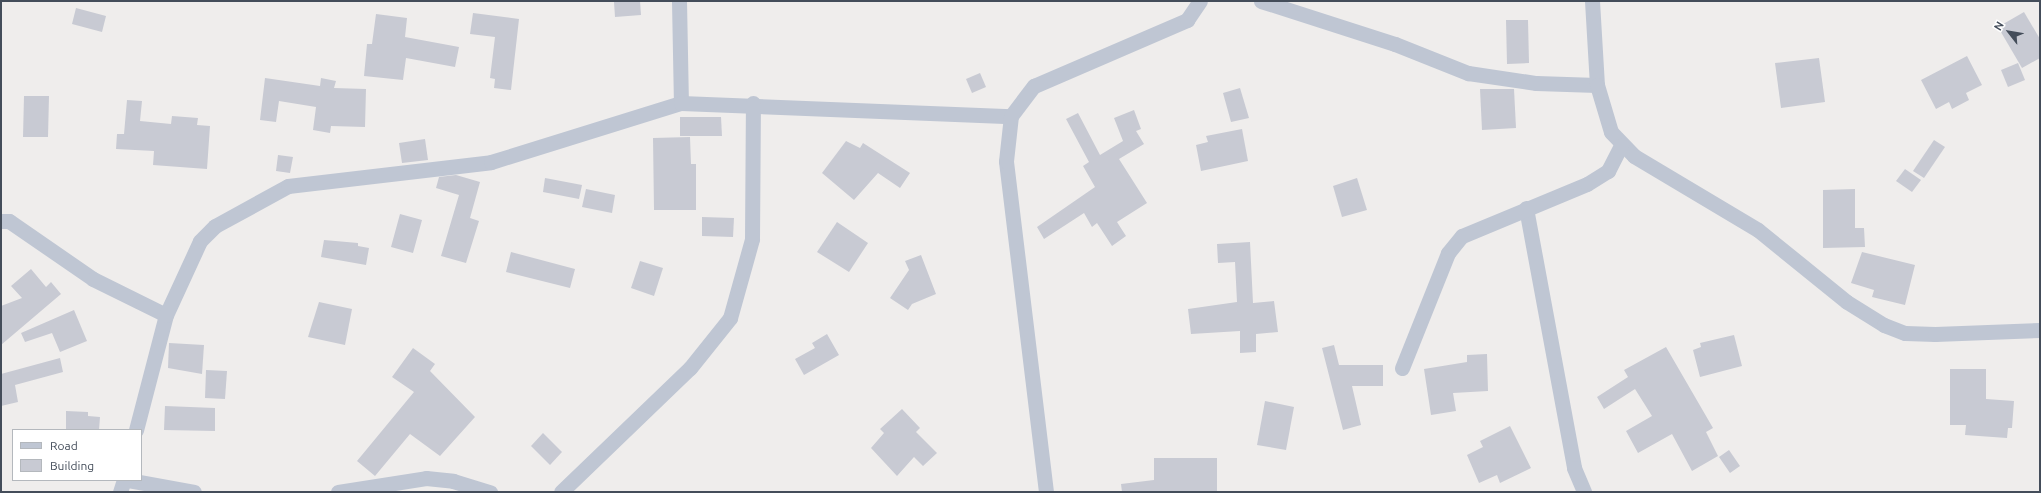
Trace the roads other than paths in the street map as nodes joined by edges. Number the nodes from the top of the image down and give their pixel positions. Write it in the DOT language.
graph roads {
  1 [pos="679,1"];
  2 [pos="1200,1"];
  3 [pos="1261,1"];
  4 [pos="1592,1"];
  5 [pos="1597,85"];
  6 [pos="681,103"];
  7 [pos="753,103"];
  8 [pos="1011,116"];
  9 [pos="1621,145"];
  10 [pos="1526,208"];
  11 [pos="1,221"];
  12 [pos="166,315"];
  13 [pos="2040,330"];
  14 [pos="1402,368"];
  15 [pos="136,429"];
  16 [pos="124,481"];
  17 [pos="134,481"];
  18 [pos="120,492"];
  19 [pos="194,492"];
  20 [pos="338,492"];
  21 [pos="490,492"];
  22 [pos="561,492"];
  23 [pos="1046,492"];
  24 [pos="1584,492"];
  1 -- 6 [label="street"];
  2 -- 8 [label="street"];
  3 -- 5 [label="street"];
  4 -- 5 [label="street"];
  5 -- 9 [label="street"];
  6 -- 7 [label="street"];
  6 -- 12 [label="street"];
  7 -- 8 [label="street"];
  7 -- 22 [label="street"];
  8 -- 23 [label="street"];
  9 -- 10 [label="street"];
  9 -- 13 [label="street"];
  10 -- 14 [label="street"];
  10 -- 24 [label="street"];
  11 -- 12 [label="street"];
  12 -- 15 [label="street"];
  16 -- 18 [label="street"];
  17 -- 19 [label="street"];
  20 -- 21 [label="street"];
}
